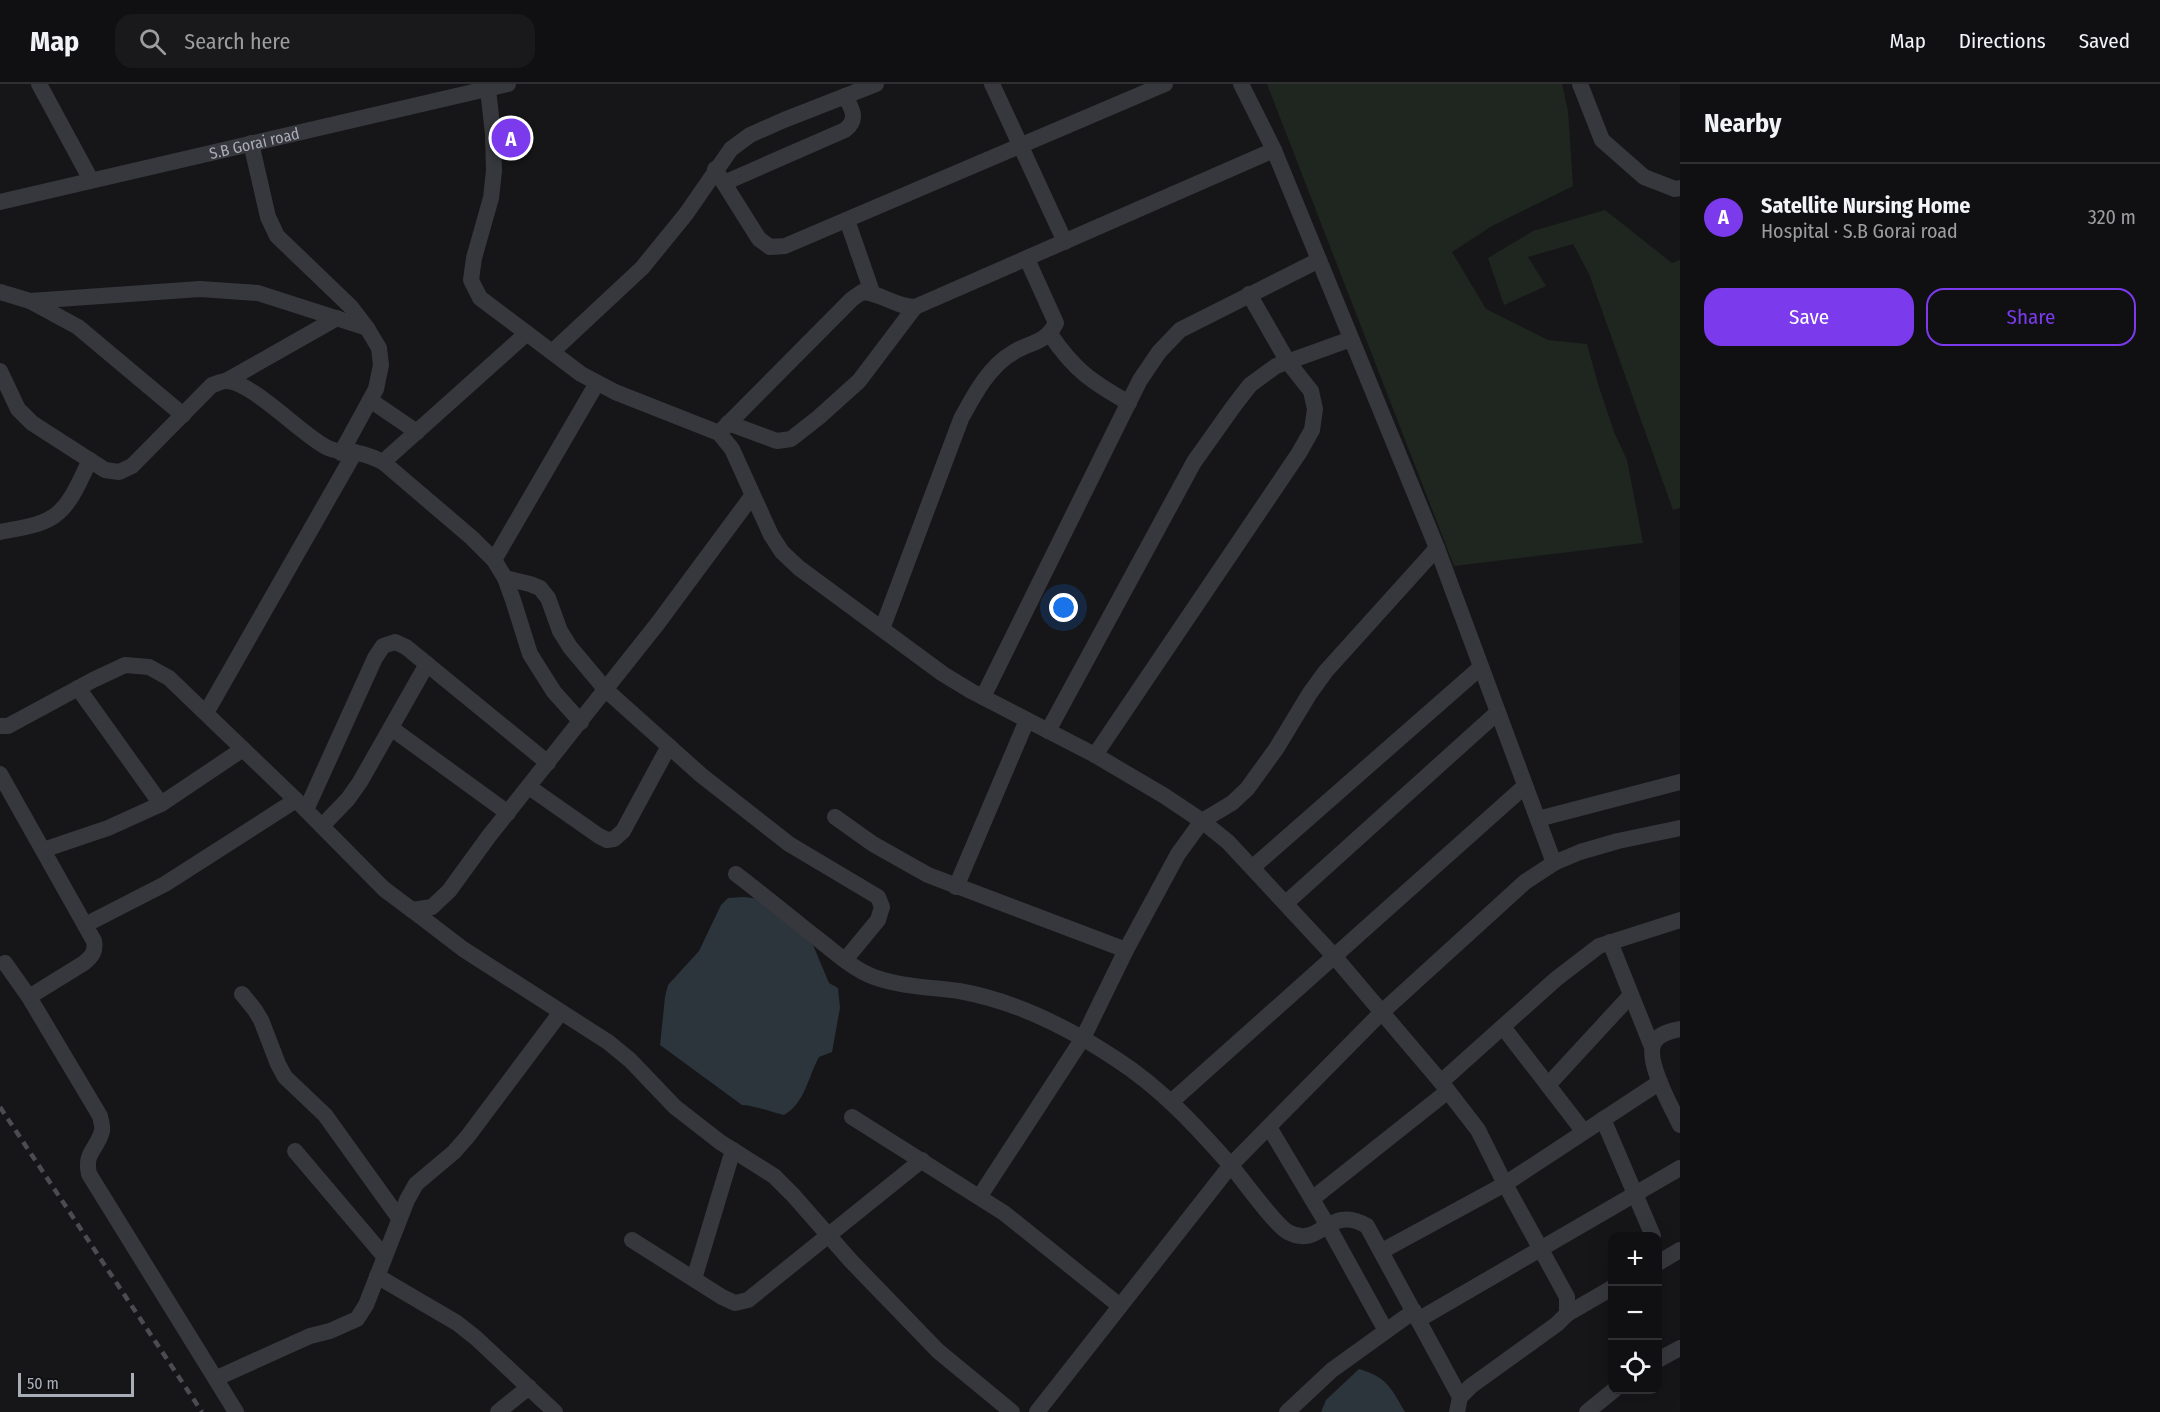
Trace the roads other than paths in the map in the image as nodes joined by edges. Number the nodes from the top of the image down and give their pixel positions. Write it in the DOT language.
graph roads {
  1 [pos="39,84"];
  2 [pos="508,84"];
  3 [pos="876,84"];
  4 [pos="992,84"];
  5 [pos="1165,84"];
  6 [pos="1241,84"];
  7 [pos="1580,84"];
  8 [pos="488,89"];
  9 [pos="845,96"];
  10 [pos="251,143"];
  11 [pos="1021,147"];
  12 [pos="1274,150"];
  13 [pos="719,176"];
  14 [pos="91,180"];
  15 [pos="1680,188"];
  16 [pos="0,202"];
  17 [pos="847,220"];
  18 [pos="1065,242"];
  19 [pos="1027,259"];
  20 [pos="1319,260"];
  21 [pos="0,292"];
  22 [pos="873,292"];
  23 [pos="1249,294"];
  24 [pos="30,302"];
  25 [pos="915,307"];
  26 [pos="337,318"];
  27 [pos="367,328"];
  28 [pos="527,333"];
  29 [pos="1050,334"];
  30 [pos="1351,339"];
  31 [pos="552,352"];
  32 [pos="1288,362"];
  33 [pos="0,371"];
  34 [pos="226,381"];
  35 [pos="597,383"];
  36 [pos="370,400"];
  37 [pos="1129,403"];
  38 [pos="183,415"];
  39 [pos="724,428"];
  40 [pos="417,432"];
  41 [pos="348,453"];
  42 [pos="90,460"];
  43 [pos="383,462"];
  44 [pos="752,496"];
  45 [pos="0,532"];
  46 [pos="1437,548"];
  47 [pos="494,560"];
  48 [pos="505,578"];
  49 [pos="882,629"];
  50 [pos="427,664"];
  51 [pos="1481,667"];
  52 [pos="78,688"];
  53 [pos="606,690"];
  54 [pos="983,697"];
  55 [pos="1498,712"];
  56 [pos="206,713"];
  57 [pos="1027,720"];
  58 [pos="581,722"];
  59 [pos="0,726"];
  60 [pos="391,728"];
  61 [pos="1048,731"];
  62 [pos="669,746"];
  63 [pos="243,749"];
  64 [pos="1095,755"];
  65 [pos="548,763"];
  66 [pos="0,774"];
  67 [pos="1680,782"];
  68 [pos="1525,786"];
  69 [pos="529,787"];
  70 [pos="161,804"];
  71 [pos="301,805"];
  72 [pos="508,813"];
  73 [pos="835,817"];
  74 [pos="1538,819"];
  75 [pos="1202,821"];
  76 [pos="322,826"];
  77 [pos="1680,828"];
  78 [pos="43,850"];
  79 [pos="1554,863"];
  80 [pos="1253,867"];
  81 [pos="736,874"];
  82 [pos="956,887"];
  83 [pos="1286,903"];
  84 [pos="412,910"];
  85 [pos="1680,920"];
  86 [pos="85,925"];
  87 [pos="1610,942"];
  88 [pos="1126,950"];
  89 [pos="1334,956"];
  90 [pos="845,960"];
  91 [pos="5,963"];
  92 [pos="242,994"];
  93 [pos="1631,995"];
  94 [pos="29,998"];
  95 [pos="561,1012"];
  96 [pos="1382,1013"];
  97 [pos="1503,1027"];
  98 [pos="1680,1029"];
  99 [pos="1083,1038"];
  100 [pos="1652,1047"];
  101 [pos="1660,1082"];
  102 [pos="1548,1084"];
  103 [pos="1445,1087"];
  104 [pos="1171,1102"];
  105 [pos="852,1117"];
  106 [pos="1603,1119"];
  107 [pos="1680,1125"];
  108 [pos="1269,1127"];
  109 [pos="1584,1132"];
  110 [pos="733,1150"];
  111 [pos="295,1151"];
  112 [pos="922,1160"];
  113 [pos="1231,1166"];
  114 [pos="1680,1168"];
  115 [pos="1505,1184"];
  116 [pos="1635,1194"];
  117 [pos="980,1196"];
  118 [pos="1312,1199"];
  119 [pos="399,1218"];
  120 [pos="1328,1226"];
  121 [pos="1651,1232"];
  122 [pos="828,1236"];
  123 [pos="632,1240"];
  124 [pos="1540,1248"];
  125 [pos="1680,1250"];
  126 [pos="1382,1251"];
  127 [pos="384,1256"];
  128 [pos="1662,1256"];
  129 [pos="377,1276"];
  130 [pos="694,1279"];
  131 [pos="1608,1290"];
  132 [pos="1120,1306"];
  133 [pos="1567,1314"];
  134 [pos="1416,1315"];
  135 [pos="1386,1330"];
  136 [pos="1680,1348"];
  137 [pos="1662,1358"];
  138 [pos="217,1378"];
  139 [pos="529,1387"];
  140 [pos="1608,1394"];
  141 [pos="1458,1404"];
  142 [pos="236,1412"];
  143 [pos="498,1412"];
  144 [pos="555,1412"];
  145 [pos="1012,1412"];
  146 [pos="1037,1412"];
  147 [pos="1287,1412"];
  148 [pos="1587,1412"];
  1 -- 14 [label="street"];
  2 -- 8 [label="street, S.B Gorai road"];
  3 -- 9 [label="street"];
  4 -- 11 [label="street"];
  5 -- 11 [label="street"];
  6 -- 12 [label="street"];
  7 -- 15 [label="street"];
  8 -- 10 [label="street, S.B Gorai road"];
  8 -- 28 [label="street"];
  9 -- 13 [label="street"];
  9 -- 13 [label="street"];
  10 -- 14 [label="street, S.B Gorai road"];
  10 -- 27 [label="street"];
  11 -- 17 [label="street"];
  11 -- 18 [label="street"];
  12 -- 18 [label="street"];
  12 -- 20 [label="street"];
  13 -- 17 [label="street"];
  13 -- 31 [label="street"];
  14 -- 16 [label="street, S.B Gorai road"];
  17 -- 22 [label="street"];
  18 -- 19 [label="street"];
  19 -- 25 [label="street"];
  19 -- 29 [label="street"];
  20 -- 23 [label="street"];
  20 -- 30 [label="street"];
  21 -- 24 [label="street"];
  22 -- 25 [label="street"];
  22 -- 39 [label="street"];
  23 -- 32 [label="street"];
  23 -- 37 [label="street"];
  24 -- 26 [label="street"];
  24 -- 38 [label="street"];
  25 -- 39 [label="street"];
  26 -- 27 [label="street"];
  26 -- 34 [label="street"];
  27 -- 36 [label="street"];
  28 -- 31 [label="street"];
  28 -- 40 [label="street"];
  29 -- 37 [label="street"];
  29 -- 49 [label="street"];
  30 -- 32 [label="street"];
  30 -- 46 [label="street"];
  31 -- 35 [label="street"];
  32 -- 61 [label="street"];
  32 -- 64 [label="street"];
  33 -- 42 [label="street"];
  34 -- 38 [label="street"];
  34 -- 41 [label="street"];
  35 -- 39 [label="street"];
  35 -- 47 [label="street"];
  36 -- 40 [label="street"];
  36 -- 41 [label="street"];
  37 -- 54 [label="street"];
  38 -- 42 [label="street"];
  39 -- 44 [label="street"];
  40 -- 43 [label="street"];
  41 -- 43 [label="street"];
  41 -- 56 [label="street"];
  42 -- 45 [label="street"];
  43 -- 47 [label="street"];
  44 -- 49 [label="street"];
  44 -- 53 [label="street"];
  46 -- 51 [label="street"];
  46 -- 75 [label="street"];
  47 -- 48 [label="street"];
  48 -- 53 [label="street"];
  48 -- 58 [label="street"];
  49 -- 54 [label="street"];
  50 -- 60 [label="street"];
  50 -- 65 [label="street"];
  50 -- 71 [label="street"];
  51 -- 55 [label="street"];
  51 -- 80 [label="street"];
  52 -- 56 [label="street"];
  52 -- 59 [label="street"];
  52 -- 70 [label="street"];
  53 -- 58 [label="street"];
  53 -- 62 [label="street"];
  54 -- 57 [label="street"];
  55 -- 68 [label="street"];
  55 -- 83 [label="street"];
  56 -- 63 [label="street"];
  57 -- 61 [label="street"];
  57 -- 82 [label="street"];
  58 -- 65 [label="street"];
  60 -- 72 [label="street"];
  60 -- 76 [label="street"];
  61 -- 64 [label="street"];
  62 -- 69 [label="street"];
  62 -- 90 [label="street"];
  63 -- 70 [label="street"];
  63 -- 71 [label="street"];
  64 -- 75 [label="street"];
  65 -- 69 [label="street"];
  66 -- 78 [label="street"];
  67 -- 74 [label="street"];
  68 -- 74 [label="street"];
  68 -- 89 [label="street"];
  69 -- 72 [label="street"];
  70 -- 78 [label="street"];
  71 -- 76 [label="street"];
  71 -- 86 [label="street"];
  72 -- 84 [label="street"];
  73 -- 82 [label="street"];
  74 -- 79 [label="street"];
  75 -- 80 [label="street"];
  75 -- 88 [label="street"];
  76 -- 84 [label="street"];
  77 -- 79 [label="street"];
  78 -- 86 [label="street"];
  79 -- 96 [label="street"];
  80 -- 83 [label="street"];
  81 -- 90 [label="street"];
  82 -- 88 [label="street"];
  83 -- 89 [label="street"];
  84 -- 95 [label="street"];
  85 -- 87 [label="street"];
  86 -- 94 [label="street"];
  87 -- 93 [label="street"];
  87 -- 97 [label="street"];
  88 -- 99 [label="street"];
  89 -- 96 [label="street"];
  89 -- 104 [label="street"];
  90 -- 99 [label="street"];
  91 -- 94 [label="street"];
  92 -- 119 [label="street"];
  93 -- 100 [label="street"];
  93 -- 102 [label="street"];
  94 -- 138 [label="street"];
  95 -- 110 [label="street"];
  95 -- 119 [label="street"];
  96 -- 103 [label="street"];
  96 -- 108 [label="street"];
  97 -- 102 [label="street"];
  97 -- 103 [label="street"];
  98 -- 100 [label="street"];
  99 -- 104 [label="street"];
  99 -- 117 [label="street"];
  100 -- 101 [label="street"];
  101 -- 106 [label="street"];
  101 -- 107 [label="street"];
  102 -- 109 [label="street"];
  103 -- 115 [label="street"];
  103 -- 118 [label="street"];
  104 -- 113 [label="street"];
  105 -- 112 [label="street"];
  106 -- 109 [label="street"];
  106 -- 116 [label="street"];
  108 -- 113 [label="street"];
  108 -- 118 [label="street"];
  109 -- 115 [label="street"];
  110 -- 122 [label="street"];
  110 -- 130 [label="street"];
  111 -- 127 [label="street"];
  112 -- 117 [label="street"];
  112 -- 122 [label="street"];
  113 -- 120 [label="street"];
  113 -- 132 [label="street"];
  114 -- 116 [label="street"];
  115 -- 124 [label="street"];
  115 -- 126 [label="street"];
  116 -- 121 [label="street"];
  116 -- 124 [label="street"];
  117 -- 132 [label="street"];
  118 -- 120 [label="street"];
  119 -- 127 [label="street"];
  120 -- 126 [label="street"];
  120 -- 135 [label="street"];
  122 -- 130 [label="street"];
  122 -- 145 [label="street"];
  123 -- 130 [label="street"];
  124 -- 133 [label="street"];
  124 -- 134 [label="street"];
  125 -- 128 [label="street"];
  126 -- 134 [label="street"];
  127 -- 129 [label="street"];
  129 -- 138 [label="street"];
  129 -- 139 [label="street"];
  131 -- 133 [label="street"];
  132 -- 146 [label="street"];
  133 -- 141 [label="street"];
  134 -- 135 [label="street"];
  134 -- 141 [label="street"];
  135 -- 147 [label="street"];
  136 -- 137 [label="street"];
  138 -- 142 [label="street"];
  139 -- 143 [label="street"];
  139 -- 144 [label="street"];
  140 -- 148 [label="street"];
}
